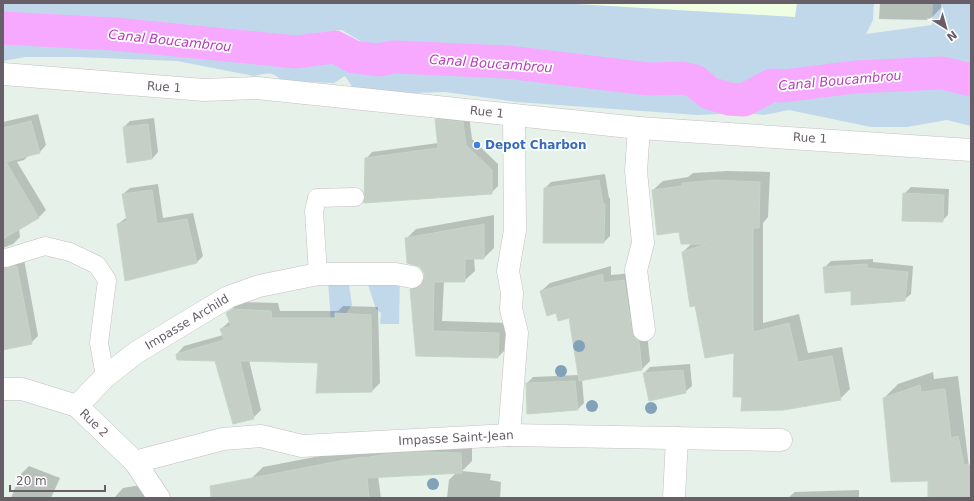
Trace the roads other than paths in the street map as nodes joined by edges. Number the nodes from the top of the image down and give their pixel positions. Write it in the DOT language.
graph roads {
  1 [pos="3,74"];
  2 [pos="514,115"];
  3 [pos="639,128"];
  4 [pos="971,150"];
  5 [pos="355,197"];
  6 [pos="6,258"];
  7 [pos="318,274"];
  8 [pos="412,277"];
  9 [pos="644,330"];
  10 [pos="105,377"];
  11 [pos="3,389"];
  12 [pos="77,406"];
  13 [pos="509,435"];
  14 [pos="677,438"];
  15 [pos="781,440"];
  16 [pos="134,462"];
  17 [pos="159,498"];
  18 [pos="674,498"];
  1 -- 2 [label="street, Rue 1"];
  2 -- 3 [label="street, Rue 1"];
  2 -- 13 [label="street"];
  3 -- 4 [label="street, Rue 1"];
  3 -- 9 [label="street"];
  5 -- 7 [label="lane"];
  6 -- 10 [label="lane"];
  7 -- 8 [label="street, Impasse Archild"];
  7 -- 10 [label="street, Impasse Archild"];
  10 -- 12 [label="street, Impasse Archild"];
  11 -- 12 [label="street, Rue 2"];
  12 -- 16 [label="street, Rue 2"];
  13 -- 14 [label="street, Impasse Saint-Jean"];
  13 -- 16 [label="street, Impasse Saint-Jean"];
  14 -- 15 [label="street, Impasse Saint-Jean"];
  14 -- 18 [label="street"];
  16 -- 17 [label="street, Rue 2"];
}
